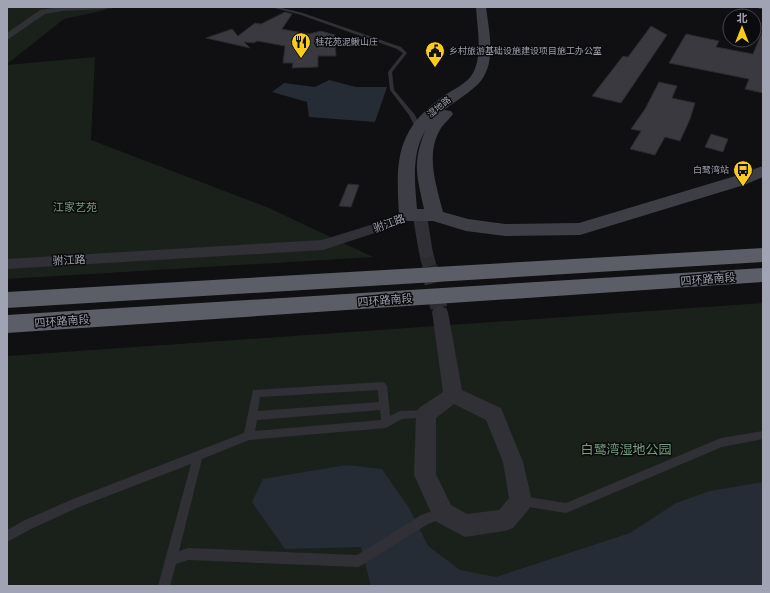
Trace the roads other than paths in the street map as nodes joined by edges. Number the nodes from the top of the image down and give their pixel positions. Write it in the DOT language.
graph roads {
  1 [pos="105,7"];
  2 [pos="273,7"];
  3 [pos="481,7"];
  4 [pos="489,7"];
  5 [pos="7,37"];
  6 [pos="418,128"];
  7 [pos="763,171"];
  8 [pos="421,215"];
  9 [pos="426,253"];
  10 [pos="763,255"];
  11 [pos="7,264"];
  12 [pos="763,275"];
  13 [pos="7,300"];
  14 [pos="440,312"];
  15 [pos="7,324"];
  16 [pos="453,395"];
  17 [pos="384,406"];
  18 [pos="426,414"];
  19 [pos="252,416"];
  20 [pos="386,424"];
  21 [pos="763,435"];
  22 [pos="249,436"];
  23 [pos="198,456"];
  24 [pos="521,501"];
  25 [pos="434,516"];
  26 [pos="7,536"];
  27 [pos="171,559"];
  28 [pos="164,586"];
  1 -- 5 [label="street"];
  2 -- 6 [label="lane"];
  3 -- 6 [label="street, 湿地路"];
  4 -- 8 [label="street, 湿地路"];
  6 -- 8 [label="street, 湿地路"];
  7 -- 8 [label="street"];
  8 -- 9 [label="street"];
  8 -- 11 [label="street, 驸江路"];
  10 -- 13 [label="highway, 四环路南段"];
  12 -- 15 [label="highway, 四环路南段"];
  14 -- 16 [label="street"];
  16 -- 18 [label="street"];
  16 -- 24 [label="street"];
  17 -- 19 [label="lane"];
  17 -- 19 [label="lane"];
  17 -- 20 [label="lane"];
  18 -- 20 [label="lane"];
  18 -- 25 [label="street"];
  19 -- 22 [label="lane"];
  20 -- 22 [label="lane"];
  21 -- 24 [label="lane"];
  22 -- 23 [label="lane"];
  23 -- 26 [label="lane"];
  23 -- 27 [label="lane"];
  24 -- 25 [label="street"];
  25 -- 27 [label="lane"];
  27 -- 28 [label="lane"];
}
